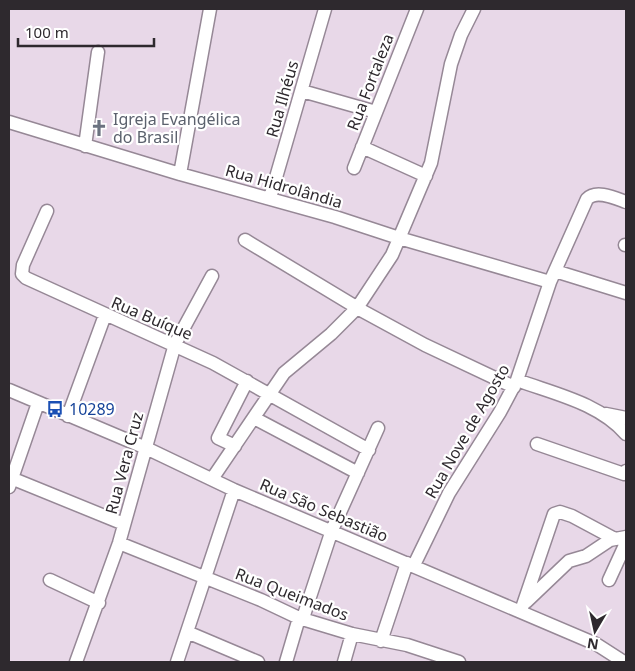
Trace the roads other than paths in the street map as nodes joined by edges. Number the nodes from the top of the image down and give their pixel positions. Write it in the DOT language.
graph roads {
  1 [pos="210,9"];
  2 [pos="325,9"];
  3 [pos="417,9"];
  4 [pos="474,9"];
  5 [pos="98,52"];
  6 [pos="302,91"];
  7 [pos="376,112"];
  8 [pos="9,122"];
  9 [pos="85,146"];
  10 [pos="362,147"];
  11 [pos="354,168"];
  12 [pos="180,174"];
  13 [pos="426,176"];
  14 [pos="270,198"];
  15 [pos="626,202"];
  16 [pos="47,211"];
  17 [pos="400,238"];
  18 [pos="245,240"];
  19 [pos="212,276"];
  20 [pos="553,276"];
  21 [pos="626,293"];
  22 [pos="356,307"];
  23 [pos="105,316"];
  24 [pos="175,344"];
  25 [pos="247,381"];
  26 [pos="515,383"];
  27 [pos="9,390"];
  28 [pos="269,395"];
  29 [pos="38,403"];
  30 [pos="603,414"];
  31 [pos="68,416"];
  32 [pos="254,418"];
  33 [pos="626,418"];
  34 [pos="378,428"];
  35 [pos="626,434"];
  36 [pos="537,444"];
  37 [pos="235,446"];
  38 [pos="146,448"];
  39 [pos="369,450"];
  40 [pos="626,471"];
  41 [pos="358,473"];
  42 [pos="10,478"];
  43 [pos="212,479"];
  44 [pos="234,490"];
  45 [pos="124,524"];
  46 [pos="332,530"];
  47 [pos="622,539"];
  48 [pos="119,543"];
  49 [pos="410,564"];
  50 [pos="205,578"];
  51 [pos="50,580"];
  52 [pos="609,580"];
  53 [pos="99,603"];
  54 [pos="523,608"];
  55 [pos="301,618"];
  56 [pos="187,632"];
  57 [pos="352,634"];
  58 [pos="381,640"];
  59 [pos="625,661"];
  60 [pos="76,662"];
  61 [pos="177,662"];
  62 [pos="258,662"];
  63 [pos="286,662"];
  64 [pos="344,662"];
  65 [pos="459,662"];
  1 -- 12 [label="street"];
  2 -- 6 [label="street, Rua Ilhéus"];
  3 -- 7 [label="street, Rua Fortaleza"];
  4 -- 13 [label="street"];
  5 -- 9 [label="street"];
  6 -- 7 [label="street"];
  6 -- 14 [label="street, Rua Ilhéus"];
  7 -- 10 [label="street, Rua Fortaleza"];
  8 -- 9 [label="street, Rua Hidrolândia"];
  9 -- 12 [label="street, Rua Hidrolândia"];
  10 -- 11 [label="street, Rua Fortaleza"];
  10 -- 13 [label="street"];
  12 -- 14 [label="street, Rua Hidrolândia"];
  13 -- 17 [label="street"];
  14 -- 17 [label="street, Rua Hidrolândia"];
  15 -- 20 [label="street, Rua Nove de Agosto"];
  16 -- 23 [label="street, Rua Buíque"];
  17 -- 20 [label="street, Rua Hidrolândia"];
  17 -- 22 [label="street"];
  18 -- 22 [label="street"];
  19 -- 24 [label="street, Rua Vera Cruz"];
  20 -- 21 [label="street, Rua Hidrolândia"];
  20 -- 26 [label="street, Rua Nove de Agosto"];
  22 -- 26 [label="street"];
  22 -- 28 [label="street"];
  23 -- 24 [label="street, Rua Buíque"];
  23 -- 31 [label="street"];
  24 -- 25 [label="street, Rua Buíque"];
  24 -- 38 [label="street, Rua Vera Cruz"];
  25 -- 28 [label="street, Rua Buíque"];
  25 -- 37 [label="street"];
  26 -- 30 [label="street"];
  26 -- 49 [label="street, Rua Nove de Agosto"];
  27 -- 29 [label="street, Rua São Sebastião"];
  28 -- 32 [label="street"];
  28 -- 39 [label="street, Rua Buíque"];
  29 -- 31 [label="street, Rua São Sebastião"];
  29 -- 42 [label="street"];
  30 -- 33 [label="street"];
  30 -- 35 [label="street"];
  31 -- 38 [label="street, Rua São Sebastião"];
  32 -- 37 [label="street"];
  32 -- 41 [label="street"];
  34 -- 39 [label="street"];
  36 -- 40 [label="street"];
  37 -- 43 [label="street"];
  38 -- 43 [label="street, Rua São Sebastião"];
  38 -- 45 [label="street, Rua Vera Cruz"];
  39 -- 41 [label="street"];
  41 -- 46 [label="street"];
  42 -- 45 [label="street"];
  43 -- 44 [label="street, Rua São Sebastião"];
  44 -- 46 [label="street, Rua São Sebastião"];
  44 -- 50 [label="street"];
  45 -- 48 [label="street, Rua Vera Cruz"];
  46 -- 49 [label="street, Rua São Sebastião"];
  46 -- 55 [label="street"];
  47 -- 52 [label="street"];
  47 -- 54 [label="street"];
  47 -- 54 [label="street"];
  48 -- 50 [label="street, Rua Queimados"];
  48 -- 53 [label="street, Rua Vera Cruz"];
  49 -- 54 [label="street, Rua São Sebastião"];
  49 -- 58 [label="street, Rua Nove de Agosto"];
  50 -- 55 [label="street, Rua Queimados"];
  50 -- 56 [label="street"];
  51 -- 53 [label="street"];
  53 -- 60 [label="street, Rua Vera Cruz"];
  54 -- 59 [label="street, Rua São Sebastião"];
  55 -- 57 [label="street, Rua Queimados"];
  55 -- 63 [label="street"];
  56 -- 61 [label="street"];
  56 -- 62 [label="street"];
  57 -- 58 [label="street, Rua Queimados"];
  57 -- 64 [label="street"];
  58 -- 65 [label="street, Rua Queimados"];
}
